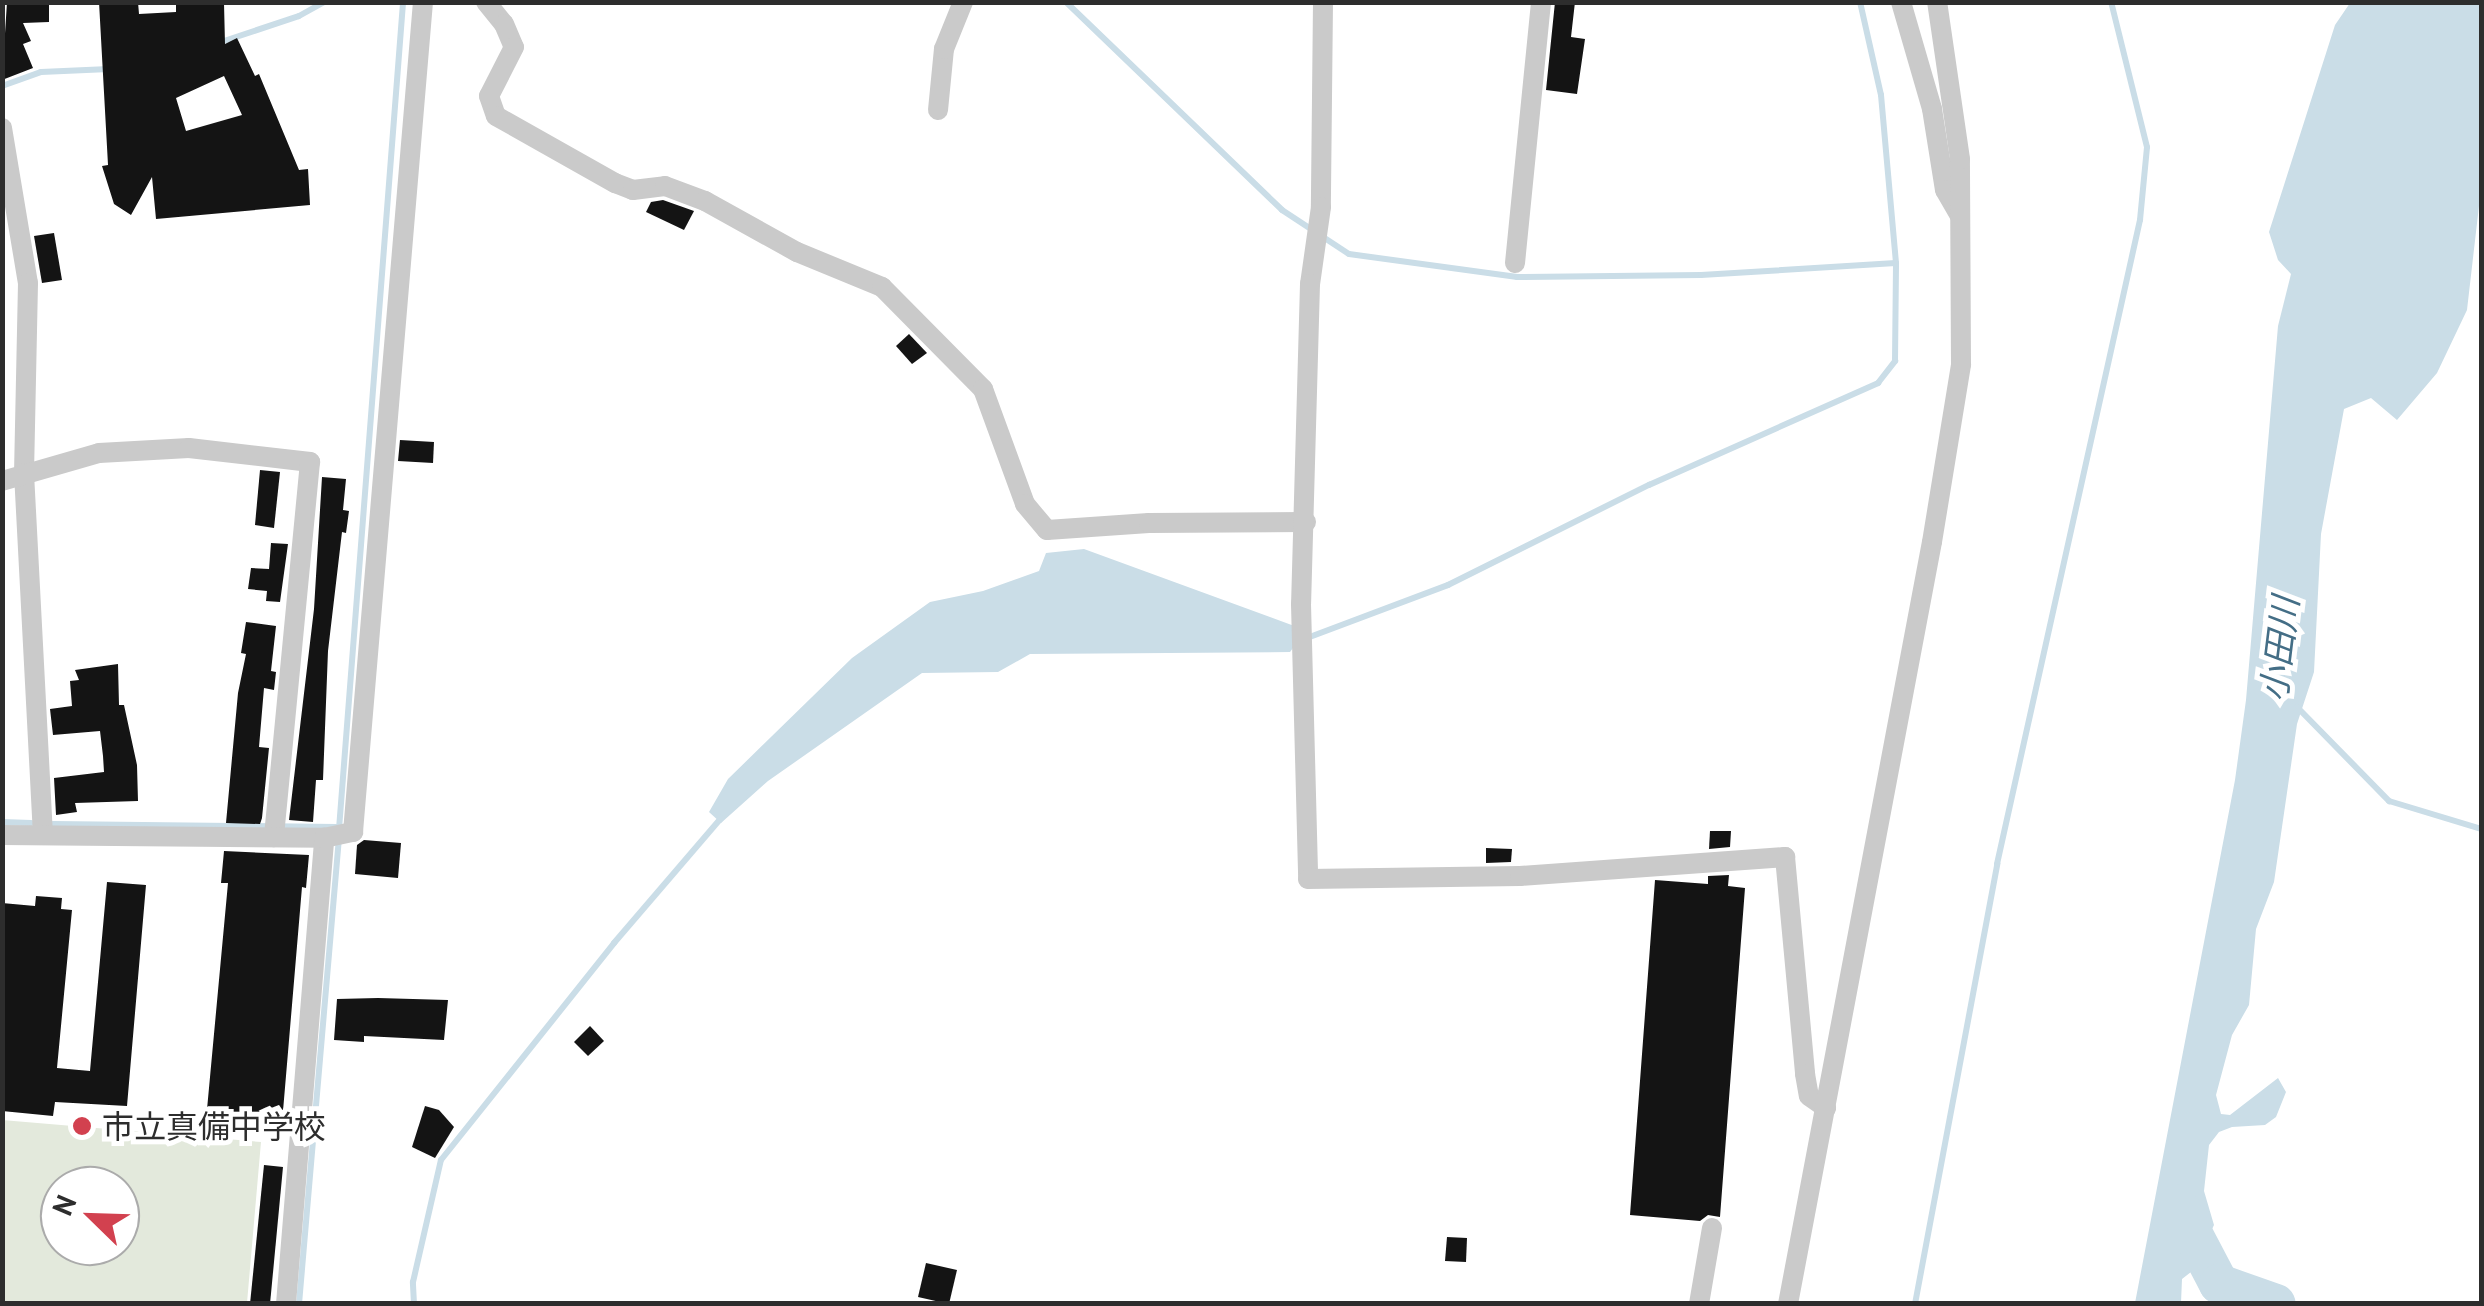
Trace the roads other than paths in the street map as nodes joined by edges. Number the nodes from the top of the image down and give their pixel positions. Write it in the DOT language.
graph roads {
  1 [pos="423,2"];
  2 [pos="486,2"];
  3 [pos="963,2"];
  4 [pos="1323,2"];
  5 [pos="1541,2"];
  6 [pos="1901,2"];
  7 [pos="1937,2"];
  8 [pos="938,110"];
  9 [pos="2,128"];
  10 [pos="1962,218"];
  11 [pos="1516,263"];
  12 [pos="24,473"];
  13 [pos="2,481"];
  14 [pos="1306,522"];
  15 [pos="275,830"];
  16 [pos="2,835"];
  17 [pos="43,835"];
  18 [pos="333,837"];
  19 [pos="1826,1108"];
  20 [pos="1712,1228"];
  21 [pos="286,1304"];
  22 [pos="1699,1304"];
  23 [pos="1788,1304"];
  1 -- 18 [label="street"];
  2 -- 14 [label="street"];
  3 -- 8 [label="street"];
  4 -- 14 [label="street"];
  5 -- 11 [label="street"];
  6 -- 10 [label="street"];
  7 -- 10 [label="street"];
  9 -- 12 [label="street"];
  10 -- 19 [label="street"];
  12 -- 13 [label="street"];
  12 -- 15 [label="street"];
  12 -- 17 [label="street"];
  14 -- 19 [label="street"];
  15 -- 17 [label="street"];
  15 -- 18 [label="street"];
  16 -- 17 [label="street"];
  18 -- 21 [label="street"];
  19 -- 23 [label="street"];
  20 -- 22 [label="street"];
}
